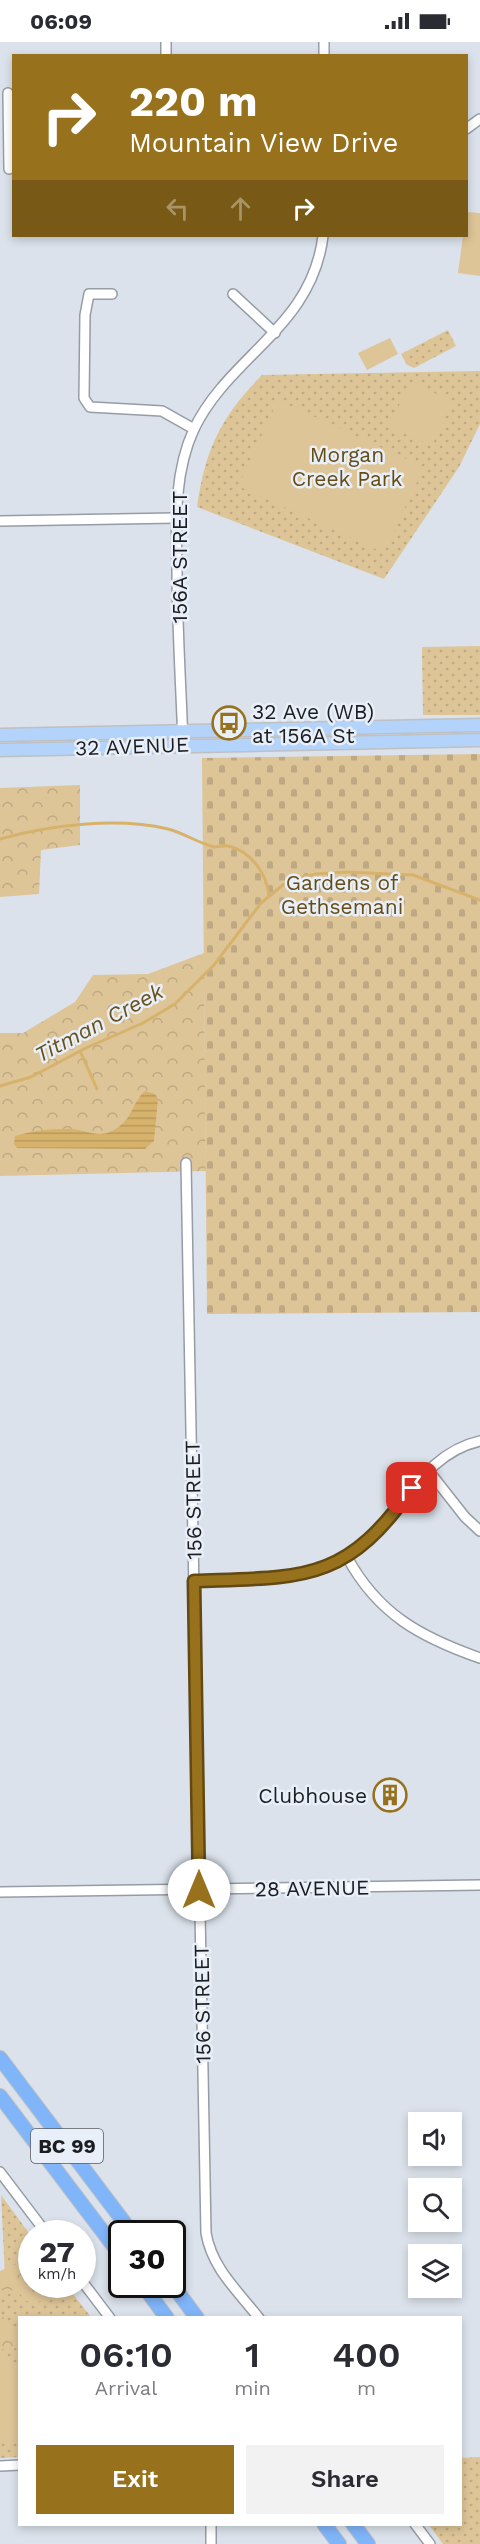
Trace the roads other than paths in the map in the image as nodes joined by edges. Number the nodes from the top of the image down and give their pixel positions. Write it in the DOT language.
graph roads {
  1 [pos="8,93"];
  2 [pos="7,169"];
  3 [pos="323,237"];
  4 [pos="112,294"];
  5 [pos="233,294"];
  6 [pos="275,333"];
  7 [pos="194,429"];
  8 [pos="176,518"];
  9 [pos="0,521"];
  10 [pos="480,725"];
  11 [pos="183,730"];
  12 [pos="0,735"];
  13 [pos="480,740"];
  14 [pos="183,744"];
  15 [pos="0,750"];
  16 [pos="186,1163"];
  17 [pos="480,1441"];
  18 [pos="428,1470"];
  19 [pos="480,1531"];
  20 [pos="346,1557"];
  21 [pos="194,1581"];
  22 [pos="480,1658"];
  23 [pos="480,1885"];
  24 [pos="199,1890"];
  25 [pos="0,1892"];
  26 [pos="0,2058"];
  27 [pos="0,2096"];
  28 [pos="0,2172"];
  29 [pos="36,2220"];
  30 [pos="122,2220"];
  31 [pos="108,2239"];
  32 [pos="95,2298"];
  33 [pos="152,2298"];
  34 [pos="182,2298"];
  35 [pos="108,2316"];
  36 [pos="166,2316"];
  37 [pos="195,2316"];
  38 [pos="257,2316"];
  39 [pos="18,2465"];
  40 [pos="0,2466"];
  41 [pos="211,2526"];
  42 [pos="326,2526"];
  43 [pos="354,2526"];
  44 [pos="416,2526"];
  45 [pos="211,2544"];
  46 [pos="339,2544"];
  47 [pos="368,2544"];
  48 [pos="430,2544"];
  1 -- 2 [label="street"];
  3 -- 6 [label="street, 156A STREET"];
  4 -- 7 [label="street"];
  5 -- 6 [label="street"];
  6 -- 7 [label="street, 156A STREET"];
  7 -- 8 [label="street, 156A STREET"];
  8 -- 9 [label="street"];
  8 -- 11 [label="street, 156A STREET"];
  10 -- 11 [label="main road, 32 AVENUE"];
  11 -- 12 [label="main road, 32 AVENUE"];
  11 -- 14 [label="street, 156A STREET"];
  13 -- 14 [label="main road, 32 AVENUE"];
  14 -- 15 [label="main road, 32 AVENUE"];
  16 -- 21 [label="street, 156 STREET"];
  17 -- 18 [label="street"];
  18 -- 19 [label="street"];
  18 -- 20 [label="street"];
  20 -- 21 [label="street"];
  20 -- 22 [label="street"];
  21 -- 24 [label="street, 156 STREET"];
  23 -- 24 [label="street, 28 AVENUE"];
  24 -- 25 [label="street, 28 AVENUE"];
  24 -- 38 [label="street, 156 STREET"];
  26 -- 30 [label="highway, BC 99"];
  27 -- 31 [label="highway, BC 99"];
  28 -- 29 [label="street"];
  32 -- 35 [label="street"];
  33 -- 36 [label="highway"];
  34 -- 37 [label="highway"];
  39 -- 40 [label="street"];
  41 -- 45 [label="street"];
  42 -- 46 [label="highway"];
  43 -- 47 [label="highway"];
  44 -- 48 [label="street"];
}
